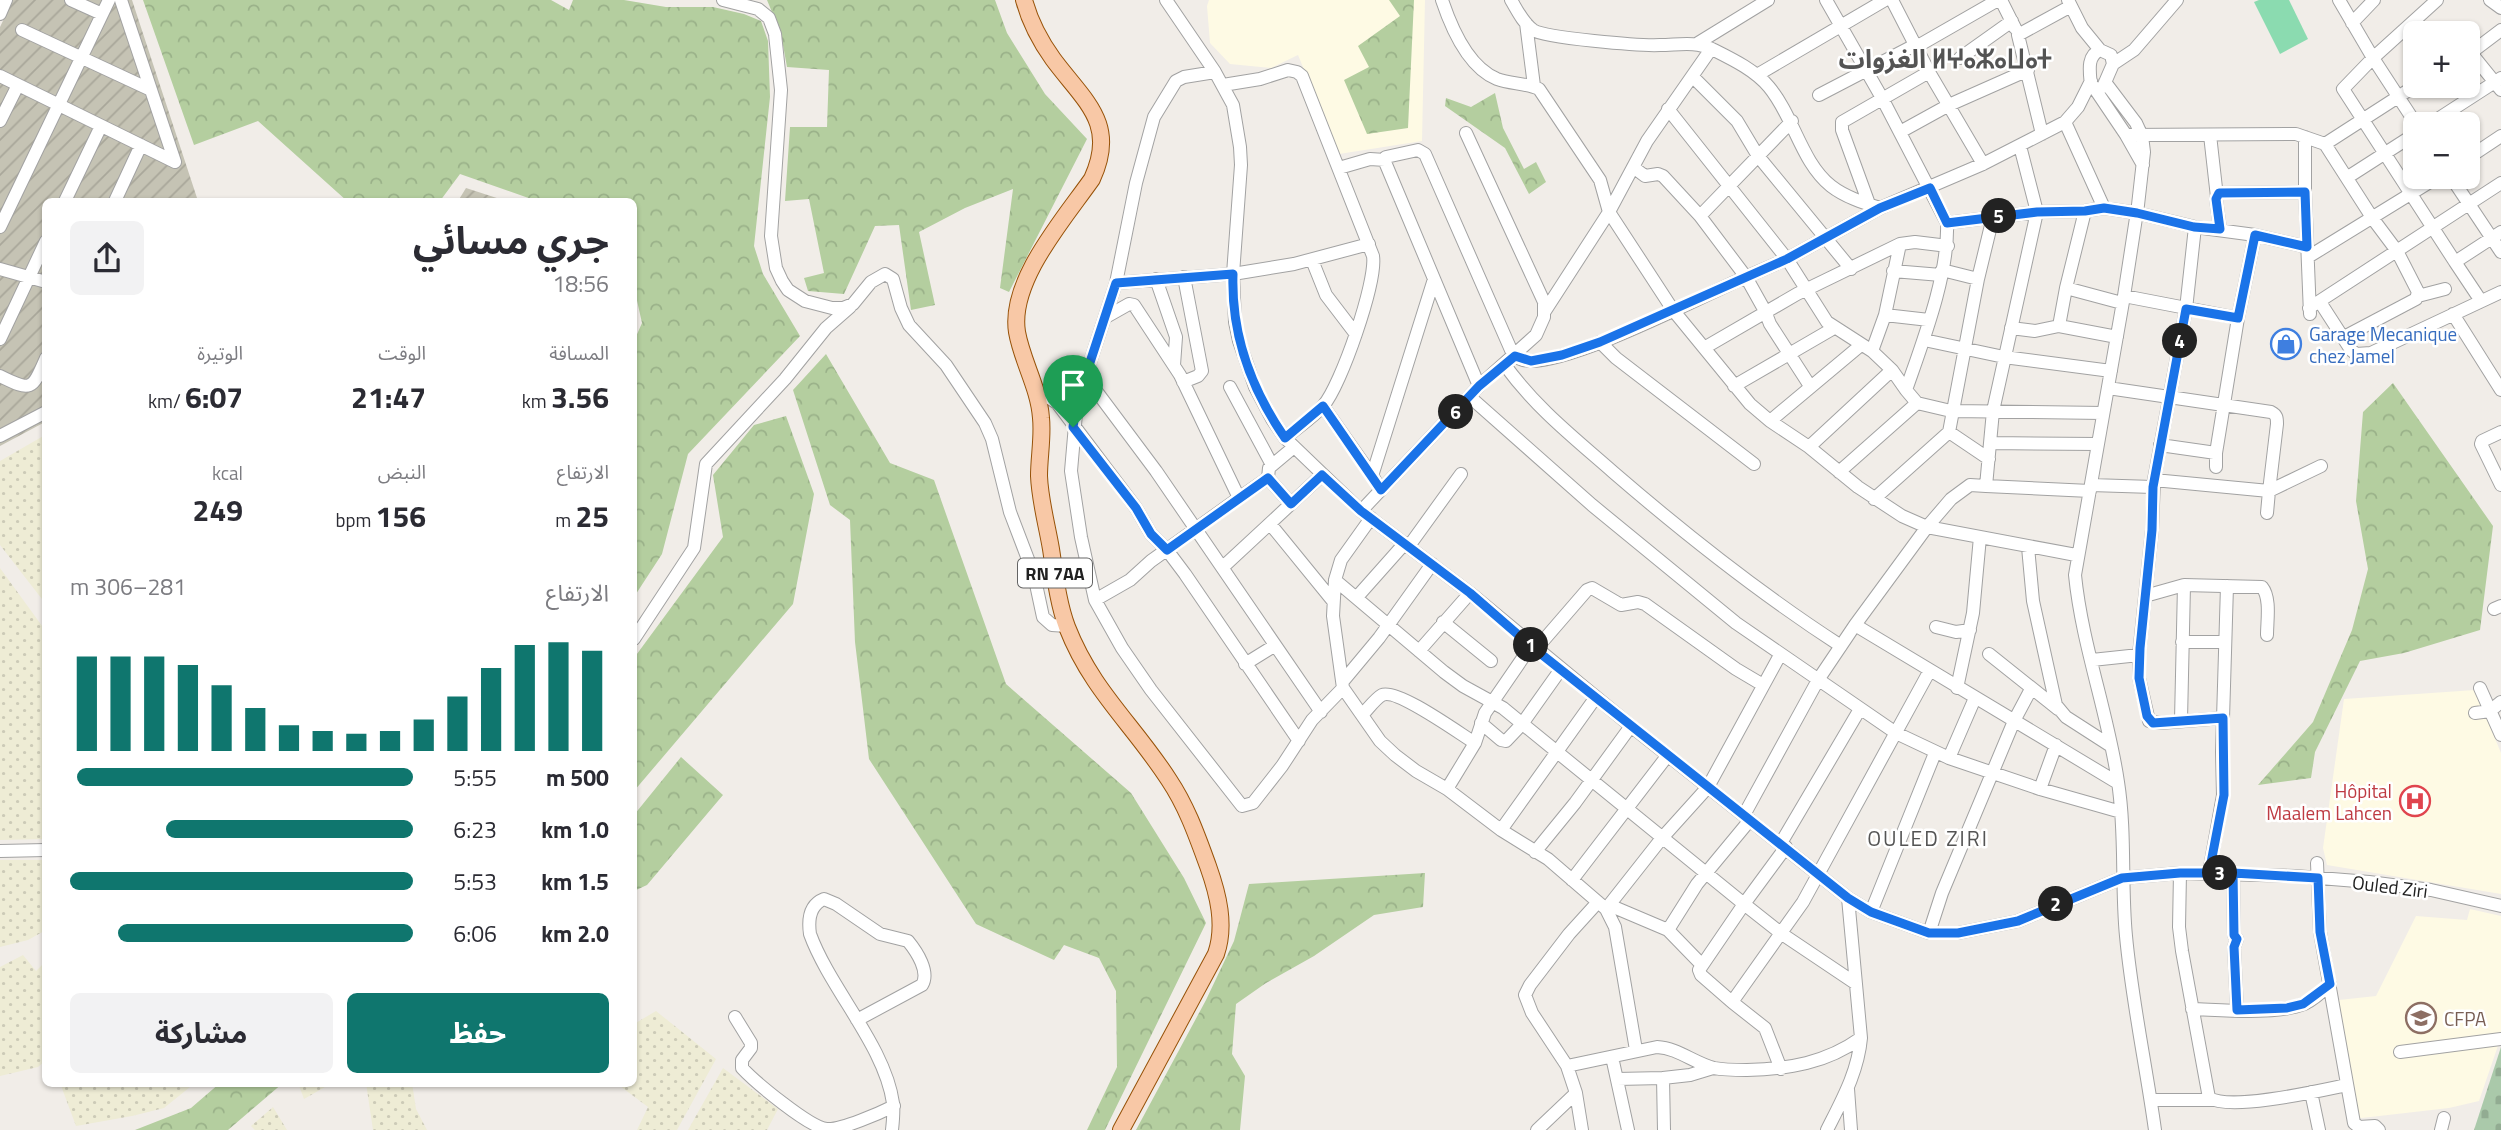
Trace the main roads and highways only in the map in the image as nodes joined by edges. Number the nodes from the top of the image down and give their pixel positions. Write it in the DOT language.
graph roads {
  1 [pos="1024,0"];
  2 [pos="1121,1130"];
  1 -- 2 [label="main road, RN 7AA"];
}
